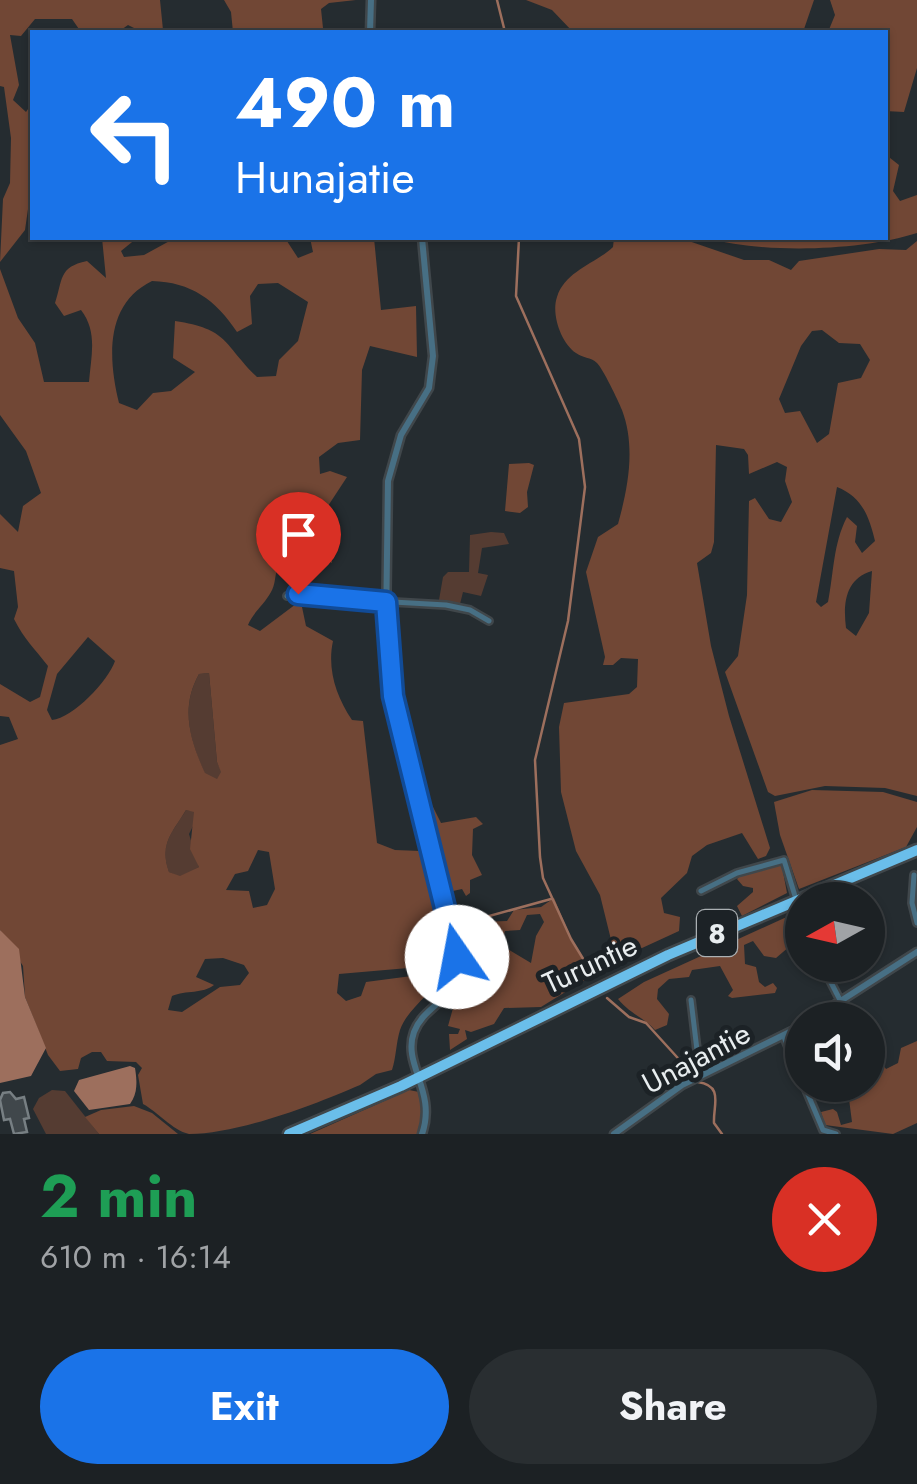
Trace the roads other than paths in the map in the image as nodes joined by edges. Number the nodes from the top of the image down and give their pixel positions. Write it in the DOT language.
graph roads {
  1 [pos="371,0"];
  2 [pos="370,30"];
  3 [pos="422,240"];
  4 [pos="287,596"];
  5 [pos="386,602"];
  6 [pos="489,621"];
  7 [pos="917,850"];
  8 [pos="914,875"];
  9 [pos="791,882"];
  10 [pos="838,882"];
  11 [pos="702,891"];
  12 [pos="785,904"];
  13 [pos="917,923"];
  14 [pos="917,952"];
  15 [pos="831,982"];
  16 [pos="691,1000"];
  17 [pos="840,1000"];
  18 [pos="837,1002"];
  19 [pos="784,1037"];
  20 [pos="700,1075"];
  21 [pos="418,1077"];
  22 [pos="811,1102"];
  23 [pos="289,1134"];
  24 [pos="422,1134"];
  25 [pos="614,1134"];
  26 [pos="836,1134"];
  1 -- 2 [label="street"];
  3 -- 5 [label="street"];
  4 -- 5 [label="street"];
  5 -- 6 [label="street"];
  5 -- 21 [label="street"];
  7 -- 10 [label="highway, Turuntie / 8"];
  8 -- 13 [label="street"];
  9 -- 11 [label="street"];
  12 -- 21 [label="highway, Turuntie / 8"];
  14 -- 17 [label="street"];
  15 -- 17 [label="street"];
  16 -- 20 [label="street"];
  17 -- 18 [label="street"];
  19 -- 20 [label="street, Unajantie"];
  20 -- 25 [label="street, Unajantie"];
  21 -- 23 [label="highway, Turuntie / 8"];
  21 -- 24 [label="street"];
  22 -- 26 [label="street"];
}
